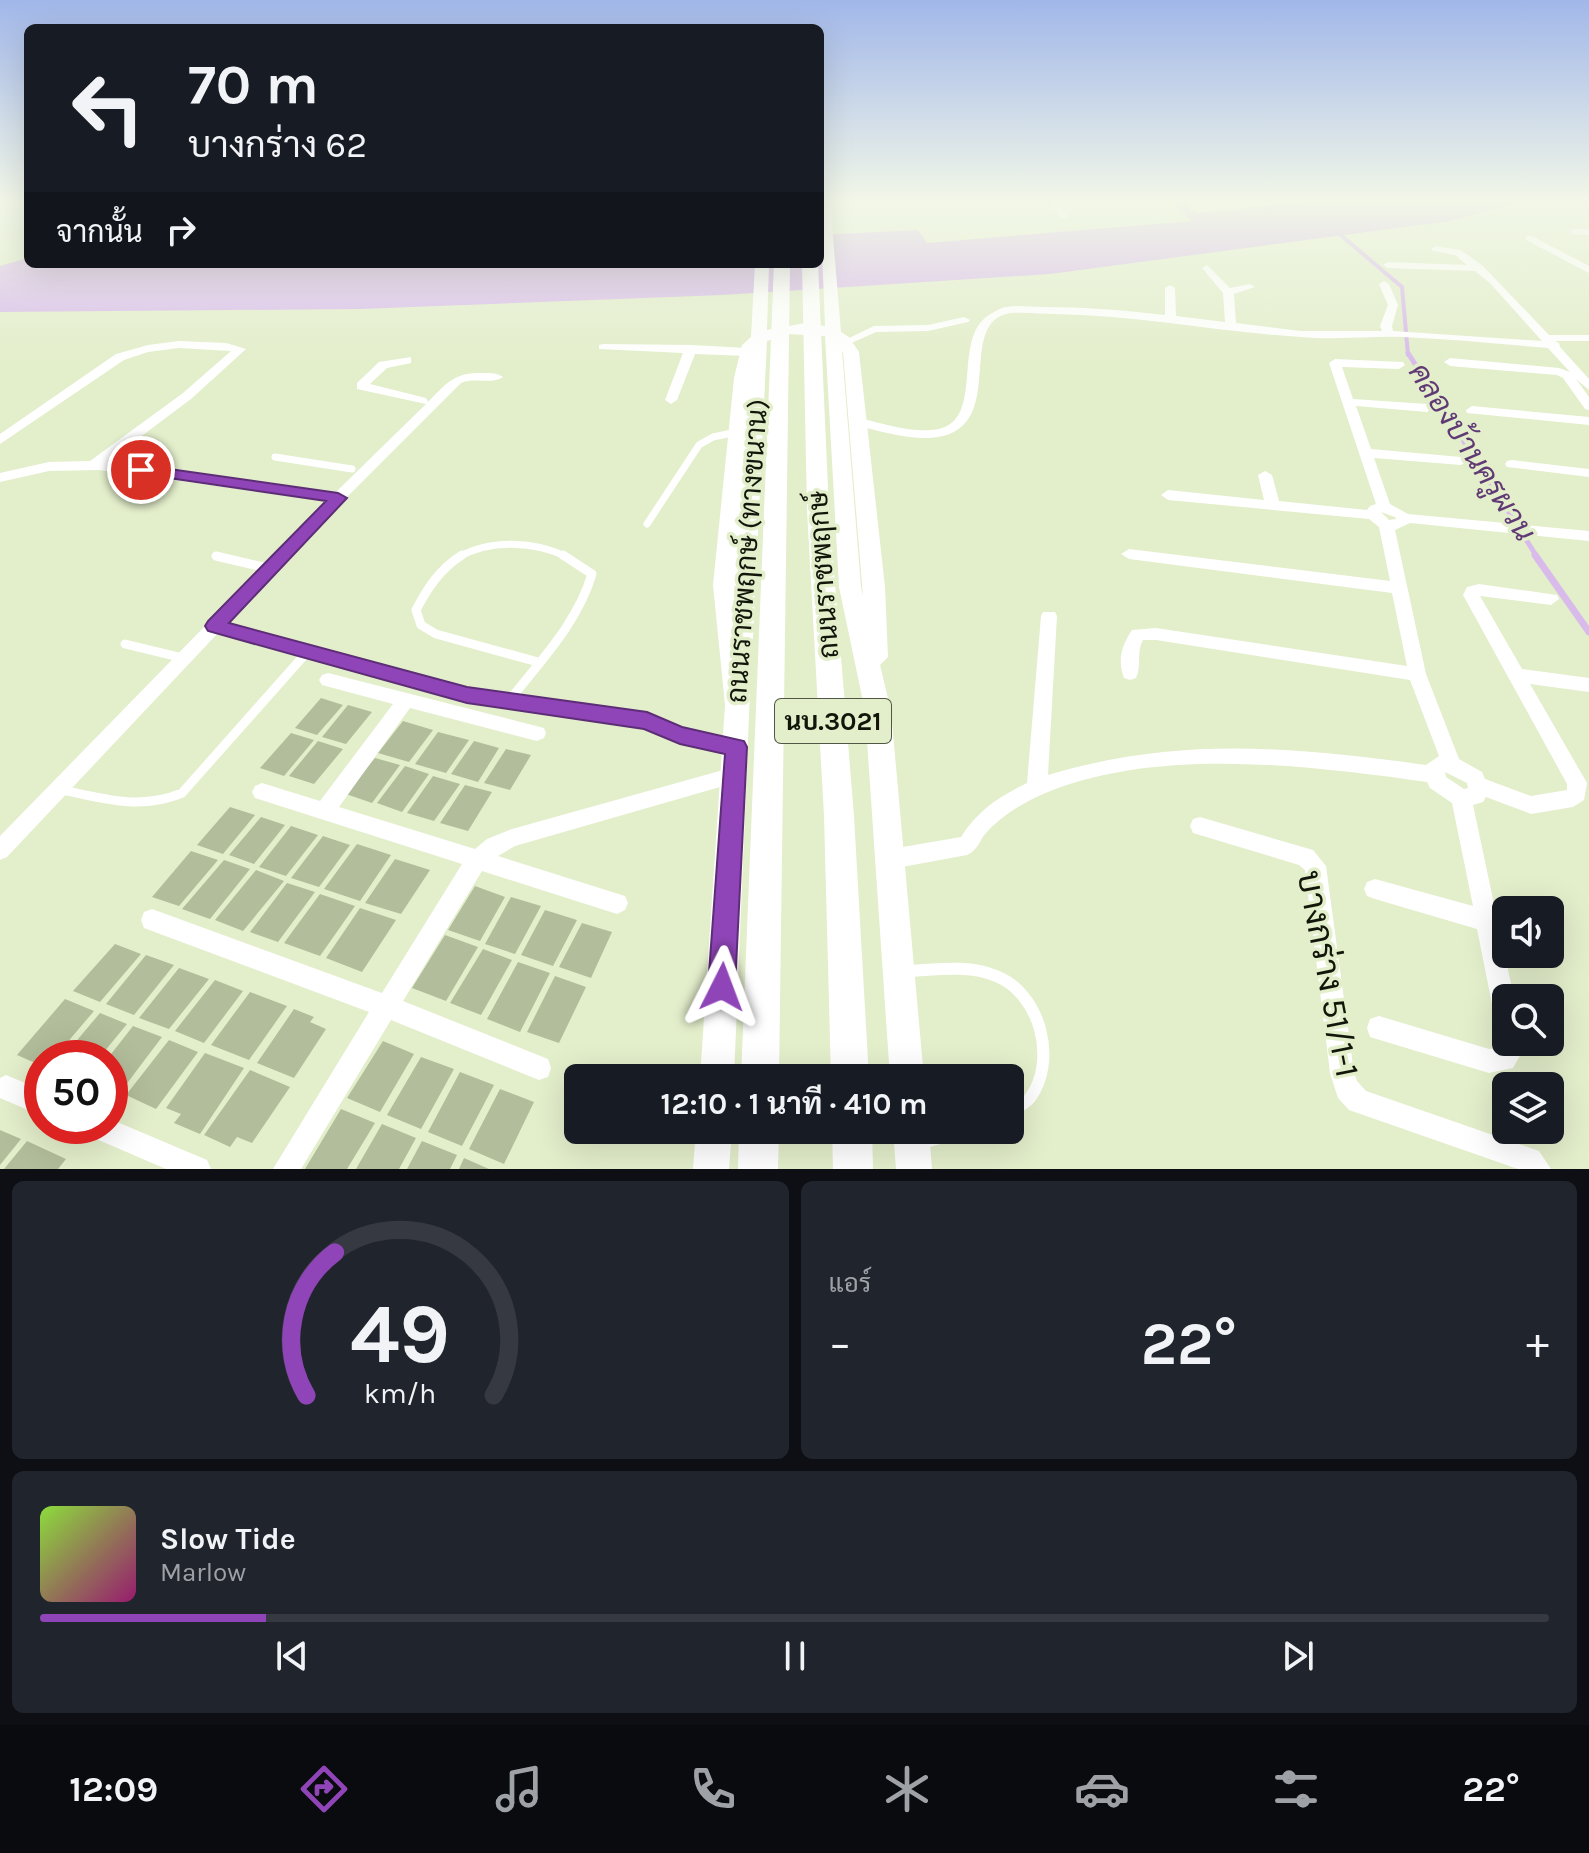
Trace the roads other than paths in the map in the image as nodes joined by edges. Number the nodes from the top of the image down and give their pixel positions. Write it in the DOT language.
graph roads {
  1 [pos="830,256"];
  2 [pos="1463,256"];
  3 [pos="1562,256"];
  4 [pos="1388,265"];
  5 [pos="762,268"];
  6 [pos="782,268"];
  7 [pos="810,268"];
  8 [pos="1207,268"];
  9 [pos="1479,268"];
  10 [pos="1589,270"];
  11 [pos="1384,284"];
  12 [pos="1250,287"];
  13 [pos="1170,288"];
  14 [pos="1228,292"];
  15 [pos="1171,318"];
  16 [pos="964,320"];
  17 [pos="1231,326"];
  18 [pos="1389,334"];
  19 [pos="1589,338"];
  20 [pos="847,342"];
  21 [pos="1552,342"];
  22 [pos="603,347"];
  23 [pos="691,348"];
  24 [pos="747,352"];
  25 [pos="407,360"];
  26 [pos="1450,362"];
  27 [pos="1399,365"];
  28 [pos="453,371"];
  29 [pos="497,377"];
  30 [pos="1589,386"];
  31 [pos="671,400"];
  32 [pos="422,401"];
  33 [pos="1347,402"];
  34 [pos="1589,406"];
  35 [pos="1427,408"];
  36 [pos="1472,410"];
  37 [pos="849,420"];
  38 [pos="1589,421"];
  39 [pos="738,432"];
  40 [pos="0,440"];
  41 [pos="1365,453"];
  42 [pos="275,457"];
  43 [pos="1461,461"];
  44 [pos="1512,464"];
  45 [pos="94,465"];
  46 [pos="352,469"];
  47 [pos="1589,473"];
  48 [pos="1265,475"];
  49 [pos="0,478"];
  50 [pos="1168,495"];
  51 [pos="331,497"];
  52 [pos="1273,505"];
  53 [pos="1387,516"];
  54 [pos="647,524"];
  55 [pos="1589,536"];
  56 [pos="1129,554"];
  57 [pos="216,556"];
  58 [pos="267,568"];
  59 [pos="1398,588"];
  60 [pos="1551,599"];
  61 [pos="1049,616"];
  62 [pos="215,626"];
  63 [pos="125,644"];
  64 [pos="309,651"];
  65 [pos="184,658"];
  66 [pos="538,662"];
  67 [pos="1130,673"];
  68 [pos="1417,674"];
  69 [pos="1516,675"];
  70 [pos="328,680"];
  71 [pos="1589,685"];
  72 [pos="406,700"];
  73 [pos="509,701"];
  74 [pos="737,704"];
  75 [pos="537,733"];
  76 [pos="735,761"];
  77 [pos="1451,764"];
  78 [pos="1434,775"];
  79 [pos="1583,784"];
  80 [pos="1037,786"];
  81 [pos="57,789"];
  82 [pos="1470,791"];
  83 [pos="262,792"];
  84 [pos="324,811"];
  85 [pos="1200,826"];
  86 [pos="0,850"];
  87 [pos="891,859"];
  88 [pos="477,860"];
  89 [pos="1375,889"];
  90 [pos="617,903"];
  91 [pos="152,920"];
  92 [pos="1487,921"];
  93 [pos="899,972"];
  94 [pos="1500,984"];
  95 [pos="385,1006"];
  96 [pos="1379,1028"];
  97 [pos="1506,1056"];
  98 [pos="718,1064"];
  99 [pos="760,1064"];
  100 [pos="849,1064"];
  101 [pos="906,1064"];
  102 [pos="539,1068"];
  103 [pos="6,1088"];
  104 [pos="24,1096"];
  105 [pos="1024,1103"];
  106 [pos="128,1139"];
  107 [pos="713,1144"];
  108 [pos="759,1144"];
  109 [pos="852,1144"];
  110 [pos="198,1169"];
  111 [pos="286,1169"];
  112 [pos="711,1169"];
  113 [pos="758,1169"];
  114 [pos="853,1169"];
  115 [pos="1538,1169"];
  1 -- 37 [label="main road, นบ.3021"];
  2 -- 9 [label="street"];
  3 -- 10 [label="street"];
  4 -- 9 [label="street"];
  5 -- 74 [label="main road, ถนนราชพฤกษ์ (ทางขนาน) / นบ.3021"];
  6 -- 99 [label="main road, ถนนราชพฤกษ์ / นบ.3021"];
  7 -- 100 [label="main road, ถนนราชพฤกษ์ / นบ.3021"];
  8 -- 14 [label="street"];
  9 -- 21 [label="street"];
  11 -- 18 [label="street"];
  12 -- 14 [label="street"];
  13 -- 15 [label="street"];
  14 -- 17 [label="street"];
  15 -- 17 [label="street"];
  15 -- 37 [label="street"];
  16 -- 20 [label="street"];
  17 -- 18 [label="street"];
  18 -- 21 [label="street"];
  19 -- 21 [label="street"];
  20 -- 24 [label="main road"];
  20 -- 37 [label="main road"];
  21 -- 30 [label="street"];
  22 -- 23 [label="street"];
  23 -- 24 [label="street"];
  23 -- 31 [label="street"];
  24 -- 39 [label="main road"];
  25 -- 32 [label="street"];
  26 -- 34 [label="street"];
  27 -- 33 [label="street"];
  28 -- 32 [label="street"];
  29 -- 51 [label="street"];
  32 -- 46 [label="street"];
  33 -- 35 [label="street"];
  33 -- 41 [label="street"];
  36 -- 38 [label="street"];
  37 -- 87 [label="main road, นบ.3021"];
  39 -- 54 [label="lane"];
  39 -- 74 [label="main road"];
  40 -- 45 [label="street"];
  41 -- 43 [label="street"];
  41 -- 53 [label="street"];
  42 -- 46 [label="lane"];
  44 -- 47 [label="street"];
  45 -- 49 [label="street"];
  45 -- 51 [label="street"];
  46 -- 51 [label="street"];
  48 -- 52 [label="street"];
  50 -- 52 [label="street"];
  51 -- 58 [label="street"];
  52 -- 53 [label="street"];
  53 -- 55 [label="street"];
  53 -- 59 [label="street"];
  56 -- 59 [label="street"];
  57 -- 58 [label="lane"];
  58 -- 62 [label="street"];
  59 -- 68 [label="street"];
  60 -- 69 [label="street"];
  61 -- 80 [label="street"];
  62 -- 64 [label="street"];
  62 -- 65 [label="street"];
  63 -- 65 [label="lane"];
  64 -- 73 [label="street"];
  64 -- 81 [label="lane"];
  65 -- 81 [label="street"];
  66 -- 66 [label="lane"];
  66 -- 73 [label="lane"];
  67 -- 68 [label="street"];
  68 -- 77 [label="street"];
  69 -- 71 [label="street"];
  69 -- 79 [label="street"];
  70 -- 72 [label="street"];
  72 -- 75 [label="street"];
  72 -- 84 [label="street"];
  73 -- 76 [label="street"];
  74 -- 76 [label="main road, ถนนราชพฤกษ์ (ทางขนาน) / นบ.3021"];
  76 -- 88 [label="street"];
  76 -- 98 [label="main road, ถนนราชพฤกษ์ (ทางขนาน) / นบ.3021"];
  77 -- 78 [label="street"];
  77 -- 82 [label="street"];
  78 -- 80 [label="street"];
  78 -- 82 [label="street"];
  79 -- 82 [label="street"];
  80 -- 87 [label="street"];
  81 -- 86 [label="street"];
  82 -- 92 [label="street"];
  83 -- 84 [label="street"];
  84 -- 88 [label="street"];
  85 -- 115 [label="street, บางกร่าง 51/1-1"];
  87 -- 93 [label="main road, นบ.3021"];
  88 -- 90 [label="street"];
  88 -- 95 [label="street"];
  89 -- 92 [label="street"];
  91 -- 95 [label="street"];
  92 -- 94 [label="street"];
  93 -- 101 [label="main road, นบ.3021"];
  93 -- 105 [label="lane"];
  95 -- 102 [label="street"];
  95 -- 111 [label="street"];
  96 -- 97 [label="street"];
  103 -- 104 [label="street"];
  106 -- 110 [label="street"];
  107 -- 112 [label="main road"];
  108 -- 113 [label="main road"];
  109 -- 114 [label="main road"];
}
